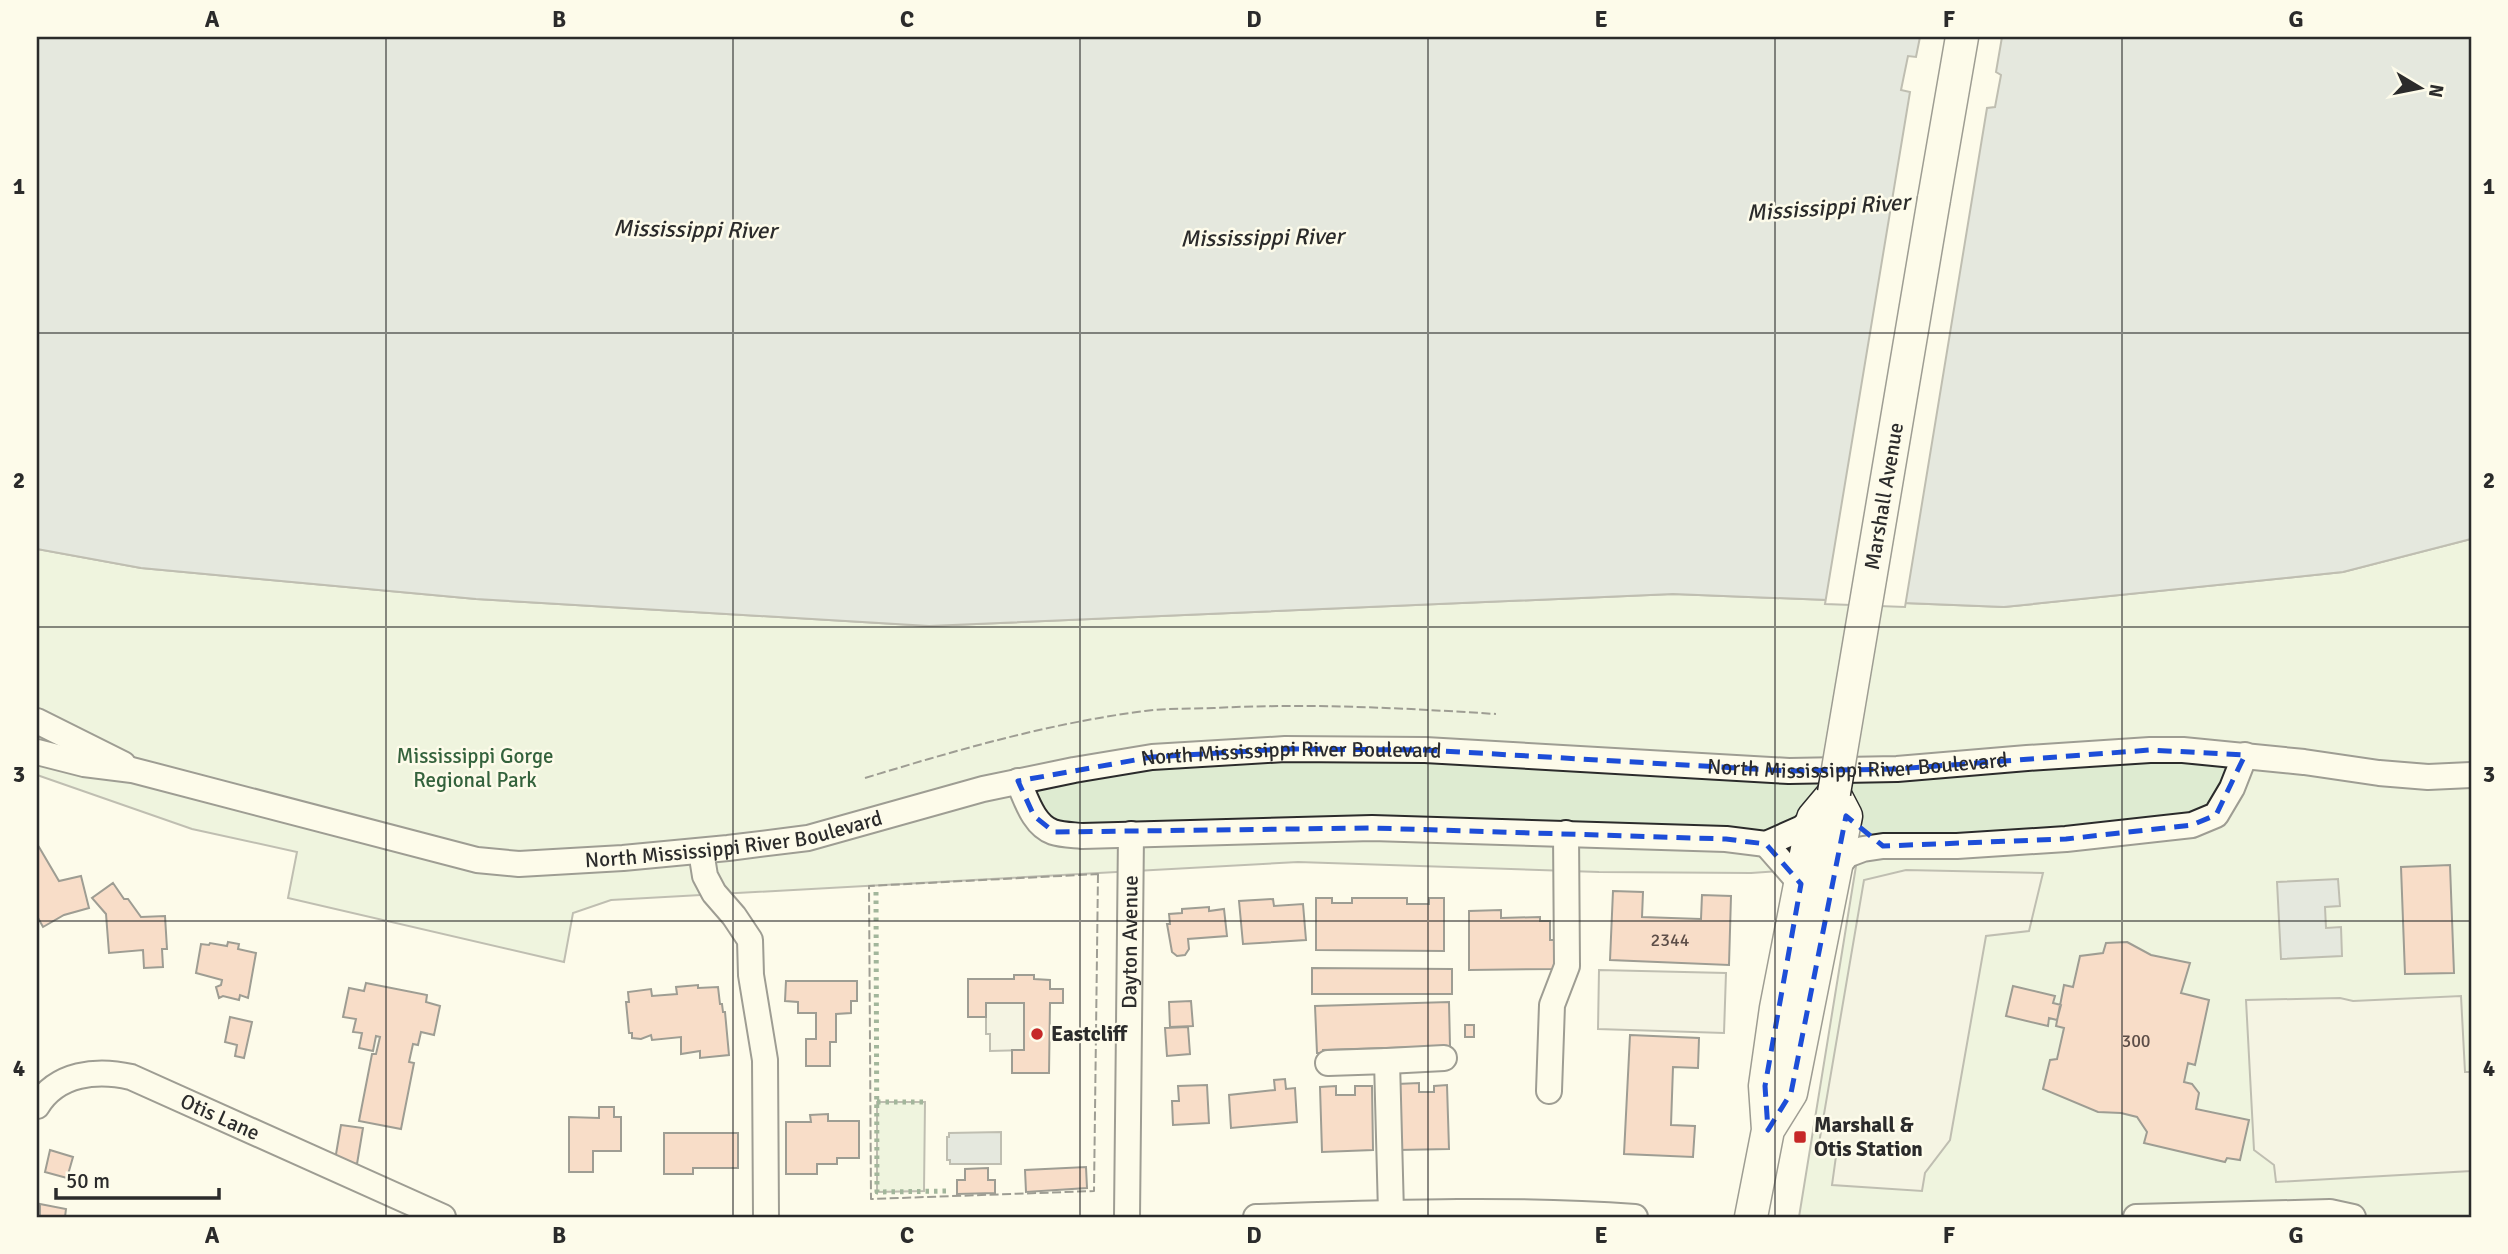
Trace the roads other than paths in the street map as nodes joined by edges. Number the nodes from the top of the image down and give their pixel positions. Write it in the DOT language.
graph roads {
  1 [pos="1962,37"];
  2 [pos="37,721"];
  3 [pos="37,752"];
  4 [pos="2245,755"];
  5 [pos="132,770"];
  6 [pos="2471,775"];
  7 [pos="1018,780"];
  8 [pos="1840,804"];
  9 [pos="1813,818"];
  10 [pos="1566,833"];
  11 [pos="1131,834"];
  12 [pos="1766,844"];
  13 [pos="1883,846"];
  14 [pos="701,851"];
  15 [pos="1833,872"];
  16 [pos="1801,884"];
  17 [pos="1444,1058"];
  18 [pos="1387,1061"];
  19 [pos="1328,1063"];
  20 [pos="1549,1091"];
  21 [pos="37,1106"];
  22 [pos="1768,1130"];
  23 [pos="1391,1213"];
  24 [pos="443,1217"];
  25 [pos="765,1217"];
  26 [pos="1127,1217"];
  27 [pos="1256,1217"];
  28 [pos="1635,1217"];
  29 [pos="1751,1217"];
  30 [pos="2137,1217"];
  31 [pos="2353,1217"];
  1 -- 8 [label="main road, Marshall Avenue, bridge"];
  2 -- 5 [label="street, North Mississippi River Boulevard"];
  3 -- 5 [label="street, North Mississippi River Boulevard"];
  4 -- 6 [label="street, North Mississippi River Boulevard"];
  4 -- 7 [label="street, North Mississippi River Boulevard"];
  4 -- 13 [label="street"];
  5 -- 14 [label="street, North Mississippi River Boulevard"];
  7 -- 11 [label="street"];
  7 -- 14 [label="street, North Mississippi River Boulevard"];
  8 -- 9 [label="main road, Marshall Avenue"];
  8 -- 13 [label="street"];
  8 -- 15 [label="main road, Marshall Avenue"];
  9 -- 12 [label="street"];
  9 -- 16 [label="main road, Marshall Avenue"];
  10 -- 11 [label="street"];
  10 -- 12 [label="street"];
  10 -- 20 [label="street"];
  11 -- 26 [label="street, Dayton Avenue"];
  12 -- 16 [label="street"];
  13 -- 15 [label="street"];
  14 -- 25 [label="street"];
  15 -- 22 [label="main road, Marshall Avenue"];
  16 -- 22 [label="main road, Marshall Avenue"];
  17 -- 18 [label="street"];
  18 -- 19 [label="street"];
  18 -- 23 [label="street"];
  21 -- 24 [label="street, Otis Lane"];
  22 -- 29 [label="main road, Marshall Avenue"];
  23 -- 27 [label="street"];
  23 -- 28 [label="street"];
  30 -- 31 [label="street"];
}
